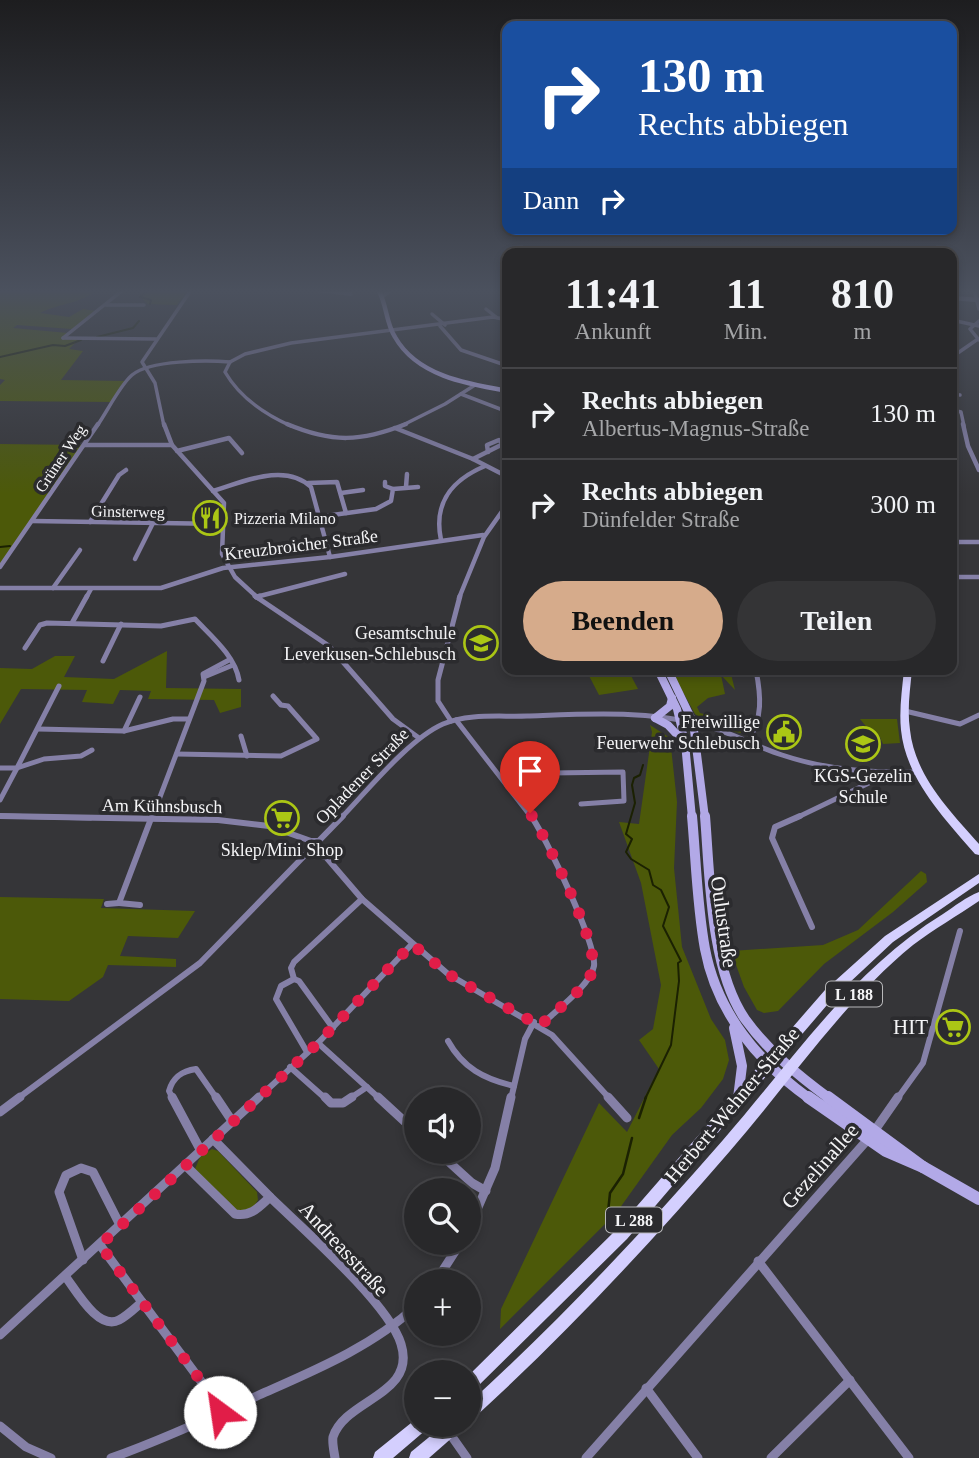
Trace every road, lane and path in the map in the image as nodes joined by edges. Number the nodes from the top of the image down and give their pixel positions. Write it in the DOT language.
graph roads {
  1 [pos="144,358"];
  2 [pos="237,358"];
  3 [pos="412,358"];
  4 [pos="484,358"];
  5 [pos="230,362"];
  6 [pos="502,365"];
  7 [pos="145,370"];
  8 [pos="475,385"];
  9 [pos="502,390"];
  10 [pos="461,394"];
  11 [pos="957,395"];
  12 [pos="960,395"];
  13 [pos="502,410"];
  14 [pos="957,411"];
  15 [pos="395,428"];
  16 [pos="84,445"];
  17 [pos="172,445"];
  18 [pos="177,451"];
  19 [pos="488,452"];
  20 [pos="242,453"];
  21 [pos="473,459"];
  22 [pos="485,466"];
  23 [pos="126,470"];
  24 [pos="979,470"];
  25 [pos="407,474"];
  26 [pos="502,474"];
  27 [pos="385,482"];
  28 [pos="308,483"];
  29 [pos="406,487"];
  30 [pos="418,487"];
  31 [pos="393,489"];
  32 [pos="363,490"];
  33 [pos="213,491"];
  34 [pos="341,493"];
  35 [pos="502,507"];
  36 [pos="346,513"];
  37 [pos="318,517"];
  38 [pos="32,521"];
  39 [pos="90,522"];
  40 [pos="153,523"];
  41 [pos="224,524"];
  42 [pos="483,535"];
  43 [pos="441,540"];
  44 [pos="957,542"];
  45 [pos="979,542"];
  46 [pos="80,550"];
  47 [pos="330,558"];
  48 [pos="135,559"];
  49 [pos="0,567"];
  50 [pos="230,567"];
  51 [pos="345,574"];
  52 [pos="957,577"];
  53 [pos="979,577"];
  54 [pos="0,588"];
  55 [pos="53,589"];
  56 [pos="91,589"];
  57 [pos="256,597"];
  58 [pos="72,623"];
  59 [pos="121,624"];
  60 [pos="25,648"];
  61 [pos="103,660"];
  62 [pos="231,663"];
  63 [pos="660,675"];
  64 [pos="670,675"];
  65 [pos="757,675"];
  66 [pos="908,675"];
  67 [pos="239,681"];
  68 [pos="59,686"];
  69 [pos="273,696"];
  70 [pos="141,697"];
  71 [pos="672,698"];
  72 [pos="905,711"];
  73 [pos="979,715"];
  74 [pos="655,718"];
  75 [pos="189,719"];
  76 [pos="454,720"];
  77 [pos="680,720"];
  78 [pos="694,722"];
  79 [pos="38,729"];
  80 [pos="124,732"];
  81 [pos="241,736"];
  82 [pos="419,738"];
  83 [pos="748,741"];
  84 [pos="685,743"];
  85 [pos="92,750"];
  86 [pos="177,754"];
  87 [pos="247,756"];
  88 [pos="0,768"];
  89 [pos="17,768"];
  90 [pos="919,772"];
  91 [pos="873,773"];
  92 [pos="513,792"];
  93 [pos="0,800"];
  94 [pos="581,804"];
  95 [pos="0,816"];
  96 [pos="152,818"];
  97 [pos="320,841"];
  98 [pos="979,851"];
  99 [pos="309,853"];
  100 [pos="978,877"];
  101 [pos="979,896"];
  102 [pos="362,899"];
  103 [pos="119,903"];
  104 [pos="107,904"];
  105 [pos="140,905"];
  106 [pos="812,927"];
  107 [pos="960,931"];
  108 [pos="412,944"];
  109 [pos="294,979"];
  110 [pos="537,1024"];
  111 [pos="733,1025"];
  112 [pos="333,1028"];
  113 [pos="448,1041"];
  114 [pos="318,1043"];
  115 [pos="307,1052"];
  116 [pos="771,1060"];
  117 [pos="290,1067"];
  118 [pos="787,1075"];
  119 [pos="514,1086"];
  120 [pos="367,1087"];
  121 [pos="738,1100"];
  122 [pos="0,1112"];
  123 [pos="627,1118"];
  124 [pos="232,1121"];
  125 [pos="404,1121"];
  126 [pos="871,1134"];
  127 [pos="213,1139"];
  128 [pos="201,1151"];
  129 [pos="451,1164"];
  130 [pos="185,1165"];
  131 [pos="486,1191"];
  132 [pos="270,1197"];
  133 [pos="979,1199"];
  134 [pos="481,1202"];
  135 [pos="120,1225"];
  136 [pos="100,1245"];
  137 [pos="83,1260"];
  138 [pos="758,1261"];
  139 [pos="65,1276"];
  140 [pos="142,1303"];
  141 [pos="404,1317"];
  142 [pos="392,1328"];
  143 [pos="0,1335"];
  144 [pos="481,1373"];
  145 [pos="850,1380"];
  146 [pos="646,1388"];
  147 [pos="481,1402"];
  148 [pos="220,1412"];
  149 [pos="0,1426"];
  150 [pos="406,1437"];
  151 [pos="439,1437"];
  152 [pos="455,1437"];
  153 [pos="51,1458"];
  154 [pos="111,1458"];
  155 [pos="335,1458"];
  156 [pos="381,1458"];
  157 [pos="417,1458"];
  158 [pos="467,1458"];
  159 [pos="586,1458"];
  160 [pos="698,1458"];
  161 [pos="771,1458"];
  162 [pos="909,1458"];
  1 -- 7 [label="street"];
  2 -- 5 [label="street"];
  3 -- 8 [label="main road"];
  4 -- 6 [label="street"];
  5 -- 7 [label="street"];
  5 -- 15 [label="street"];
  7 -- 16 [label="street, Grüner Weg"];
  7 -- 17 [label="street"];
  8 -- 9 [label="main road"];
  8 -- 10 [label="street"];
  10 -- 13 [label="street"];
  10 -- 15 [label="street"];
  11 -- 12 [label="street"];
  14 -- 24 [label="street"];
  15 -- 21 [label="street"];
  16 -- 17 [label="street"];
  16 -- 38 [label="street, Grüner Weg"];
  17 -- 18 [label="street"];
  18 -- 20 [label="street"];
  18 -- 33 [label="street"];
  19 -- 21 [label="street"];
  21 -- 22 [label="street"];
  22 -- 26 [label="street"];
  22 -- 43 [label="street"];
  23 -- 39 [label="street"];
  25 -- 29 [label="street"];
  27 -- 31 [label="street"];
  28 -- 33 [label="street"];
  28 -- 34 [label="street"];
  28 -- 37 [label="street"];
  29 -- 30 [label="street"];
  29 -- 31 [label="street"];
  31 -- 36 [label="street"];
  32 -- 34 [label="street"];
  33 -- 41 [label="street"];
  34 -- 36 [label="street"];
  35 -- 42 [label="street"];
  36 -- 37 [label="street"];
  37 -- 47 [label="street"];
  38 -- 39 [label="street, Ginsterweg"];
  38 -- 49 [label="street, Grüner Weg"];
  39 -- 40 [label="street, Ginsterweg"];
  40 -- 41 [label="street, Ginsterweg"];
  40 -- 48 [label="street"];
  41 -- 50 [label="street"];
  42 -- 43 [label="street, Kreuzbroicher Straße"];
  42 -- 76 [label="street"];
  43 -- 47 [label="street, Kreuzbroicher Straße"];
  44 -- 45 [label="street"];
  46 -- 55 [label="street"];
  47 -- 50 [label="street, Kreuzbroicher Straße"];
  50 -- 56 [label="street, Kreuzbroicher Straße"];
  50 -- 57 [label="street"];
  51 -- 57 [label="street"];
  52 -- 53 [label="street"];
  54 -- 55 [label="street, Kreuzbroicher Straße"];
  55 -- 56 [label="street, Kreuzbroicher Straße"];
  56 -- 58 [label="street"];
  57 -- 82 [label="street"];
  58 -- 59 [label="street"];
  58 -- 60 [label="street"];
  59 -- 61 [label="street"];
  59 -- 62 [label="street"];
  62 -- 67 [label="street"];
  62 -- 75 [label="street"];
  63 -- 71 [label="main road, Oulustraße"];
  64 -- 78 [label="main road, Oulustraße"];
  65 -- 83 [label="street"];
  66 -- 72 [label="main road"];
  68 -- 79 [label="street"];
  69 -- 87 [label="street"];
  70 -- 80 [label="street"];
  71 -- 74 [label="main road"];
  71 -- 77 [label="main road, Oulustraße"];
  72 -- 73 [label="street"];
  72 -- 90 [label="main road"];
  74 -- 76 [label="street, Opladener Straße"];
  74 -- 77 [label="street, Opladener Straße"];
  74 -- 84 [label="main road"];
  75 -- 80 [label="street"];
  75 -- 86 [label="street"];
  76 -- 82 [label="street, Opladener Straße"];
  76 -- 92 [label="street"];
  77 -- 78 [label="street, Opladener Straße"];
  77 -- 84 [label="main road, Oulustraße"];
  78 -- 83 [label="street, Opladener Straße"];
  78 -- 116 [label="main road, Oulustraße"];
  79 -- 80 [label="street"];
  79 -- 89 [label="street"];
  81 -- 87 [label="street"];
  82 -- 97 [label="street, Opladener Straße"];
  83 -- 91 [label="street, Opladener Straße"];
  84 -- 111 [label="main road, Oulustraße"];
  85 -- 89 [label="street"];
  86 -- 87 [label="street"];
  86 -- 96 [label="street"];
  88 -- 89 [label="street"];
  89 -- 93 [label="street"];
  90 -- 91 [label="street, Opladener Straße"];
  90 -- 98 [label="main road"];
  91 -- 106 [label="street"];
  92 -- 94 [label="street"];
  92 -- 110 [label="street"];
  95 -- 96 [label="street, Am Kühnsbusch"];
  96 -- 97 [label="street, Am Kühnsbusch"];
  96 -- 103 [label="street"];
  97 -- 99 [label="street, Opladener Straße"];
  99 -- 102 [label="street"];
  99 -- 122 [label="street, Opladener Straße"];
  100 -- 116 [label="main road, Herbert-Wehner-Straße / L 188"];
  101 -- 118 [label="main road, Herbert-Wehner-Straße / L 188"];
  102 -- 108 [label="street"];
  102 -- 109 [label="street"];
  103 -- 104 [label="street"];
  103 -- 105 [label="street"];
  107 -- 126 [label="street, Gezelinallee"];
  108 -- 110 [label="street"];
  108 -- 112 [label="street"];
  109 -- 112 [label="street"];
  109 -- 115 [label="street"];
  110 -- 119 [label="street"];
  110 -- 123 [label="street"];
  111 -- 116 [label="main road, Oulustraße"];
  111 -- 121 [label="main road"];
  112 -- 114 [label="street"];
  113 -- 119 [label="street"];
  114 -- 115 [label="street"];
  114 -- 120 [label="street"];
  115 -- 117 [label="street"];
  116 -- 118 [label="main road, Oulustraße"];
  116 -- 121 [label="main road, Herbert-Wehner-Straße / L 288"];
  117 -- 120 [label="street"];
  117 -- 124 [label="street"];
  118 -- 126 [label="main road, Oulustraße"];
  118 -- 147 [label="main road, Herbert-Wehner-Straße / L 288"];
  119 -- 131 [label="street"];
  120 -- 125 [label="street"];
  121 -- 144 [label="main road, Herbert-Wehner-Straße / L 288"];
  124 -- 127 [label="street"];
  124 -- 128 [label="street"];
  126 -- 133 [label="main road, Oulustraße"];
  126 -- 138 [label="street, Gezelinallee"];
  127 -- 128 [label="street"];
  127 -- 132 [label="street, Andreasstraße"];
  128 -- 130 [label="street"];
  129 -- 131 [label="street"];
  130 -- 132 [label="street"];
  130 -- 135 [label="street"];
  131 -- 134 [label="street"];
  132 -- 142 [label="street, Andreasstraße"];
  135 -- 136 [label="street"];
  135 -- 137 [label="street"];
  136 -- 137 [label="street"];
  136 -- 140 [label="street"];
  137 -- 139 [label="street"];
  138 -- 145 [label="street"];
  138 -- 146 [label="street, Gezelinallee"];
  139 -- 140 [label="street"];
  139 -- 143 [label="street"];
  140 -- 148 [label="street"];
  141 -- 142 [label="street"];
  142 -- 148 [label="street"];
  142 -- 155 [label="street, Andreasstraße"];
  145 -- 161 [label="street"];
  145 -- 162 [label="street"];
  146 -- 159 [label="street, Gezelinallee"];
  146 -- 160 [label="street"];
  148 -- 154 [label="street"];
  149 -- 153 [label="street"];
  150 -- 156 [label="main road"];
  151 -- 157 [label="main road"];
  152 -- 158 [label="street"];
}
